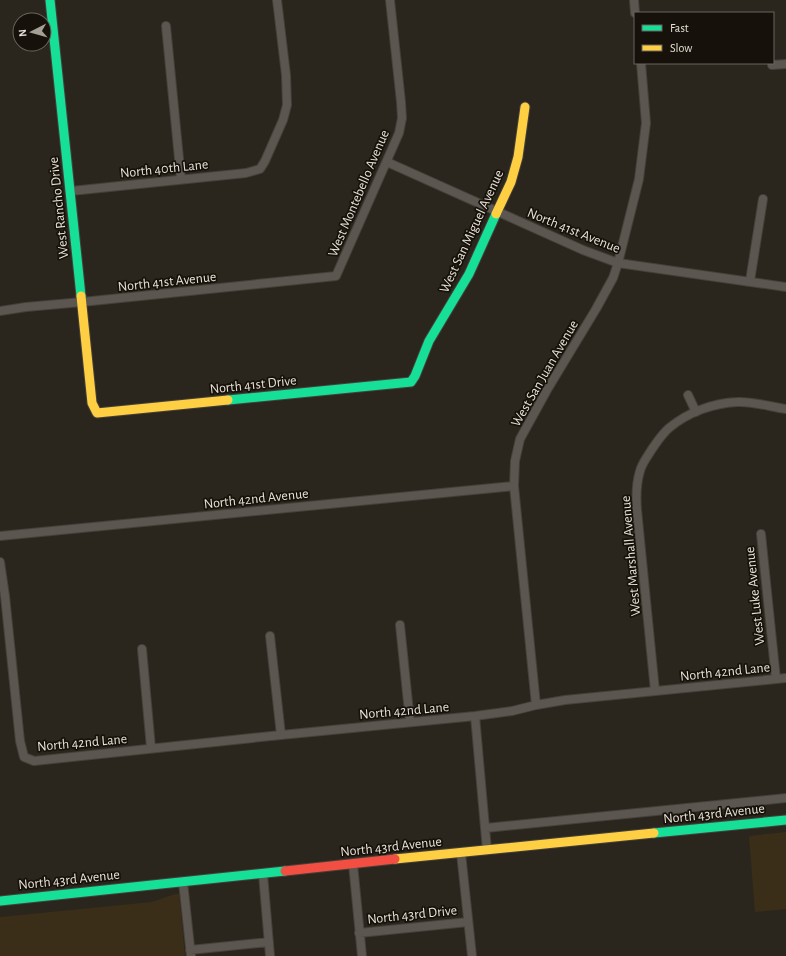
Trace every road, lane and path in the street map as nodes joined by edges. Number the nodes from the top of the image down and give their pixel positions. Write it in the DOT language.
graph roads {
  1 [pos="50,0"];
  2 [pos="277,0"];
  3 [pos="390,0"];
  4 [pos="634,0"];
  5 [pos="635,12"];
  6 [pos="166,26"];
  7 [pos="641,64"];
  8 [pos="786,64"];
  9 [pos="772,65"];
  10 [pos="525,107"];
  11 [pos="387,162"];
  12 [pos="181,179"];
  13 [pos="71,191"];
  14 [pos="763,199"];
  15 [pos="498,212"];
  16 [pos="618,263"];
  17 [pos="336,276"];
  18 [pos="750,281"];
  19 [pos="786,287"];
  20 [pos="82,302"];
  21 [pos="0,311"];
  22 [pos="411,382"];
  23 [pos="688,395"];
  24 [pos="786,409"];
  25 [pos="696,412"];
  26 [pos="97,413"];
  27 [pos="514,486"];
  28 [pos="761,534"];
  29 [pos="0,536"];
  30 [pos="0,562"];
  31 [pos="400,625"];
  32 [pos="270,636"];
  33 [pos="142,649"];
  34 [pos="786,678"];
  35 [pos="776,679"];
  36 [pos="655,691"];
  37 [pos="536,705"];
  38 [pos="475,716"];
  39 [pos="410,722"];
  40 [pos="281,735"];
  41 [pos="151,748"];
  42 [pos="786,798"];
  43 [pos="786,820"];
  44 [pos="486,828"];
  45 [pos="487,850"];
  46 [pos="461,852"];
  47 [pos="353,864"];
  48 [pos="263,874"];
  49 [pos="183,882"];
  50 [pos="0,900"];
  51 [pos="468,922"];
  52 [pos="360,933"];
  53 [pos="269,942"];
  54 [pos="190,953"];
  55 [pos="270,956"];
  56 [pos="362,956"];
  57 [pos="472,956"];
  1 -- 13 [label="street, West Rancho Drive"];
  2 -- 12 [label="street, North 40th Lane"];
  3 -- 11 [label="street, West Montebello Avenue"];
  4 -- 5 [label="street"];
  6 -- 12 [label="street"];
  7 -- 16 [label="street, West San Juan Avenue"];
  8 -- 9 [label="street"];
  10 -- 15 [label="street, West San Miguel Avenue"];
  11 -- 15 [label="street, North 41st Avenue"];
  11 -- 17 [label="street, West Montebello Avenue"];
  12 -- 13 [label="street, North 40th Lane"];
  13 -- 20 [label="street, West Rancho Drive"];
  14 -- 18 [label="street"];
  15 -- 16 [label="street, North 41st Avenue"];
  15 -- 22 [label="street, West San Miguel Avenue"];
  16 -- 18 [label="street, North 41st Avenue"];
  16 -- 27 [label="street, West San Juan Avenue"];
  17 -- 20 [label="street, North 41st Avenue"];
  18 -- 19 [label="street, North 41st Avenue"];
  20 -- 21 [label="street, North 41st Avenue"];
  20 -- 26 [label="street, West Rancho Drive"];
  22 -- 26 [label="street, North 41st Drive"];
  23 -- 25 [label="street"];
  24 -- 25 [label="street"];
  25 -- 36 [label="street, West Marshall Avenue"];
  27 -- 29 [label="street, North 42nd Avenue"];
  27 -- 37 [label="street, West San Juan Avenue"];
  28 -- 35 [label="street, West Luke Avenue"];
  30 -- 41 [label="street, North 42nd Lane"];
  31 -- 39 [label="street"];
  32 -- 40 [label="street"];
  33 -- 41 [label="street"];
  34 -- 35 [label="street, North 42nd Lane"];
  35 -- 36 [label="street, North 42nd Lane"];
  36 -- 37 [label="street, North 42nd Lane"];
  37 -- 38 [label="street, North 42nd Lane"];
  38 -- 39 [label="street, North 42nd Lane"];
  38 -- 44 [label="street"];
  39 -- 40 [label="street, North 42nd Lane"];
  40 -- 41 [label="street, North 42nd Lane"];
  42 -- 44 [label="street, North 43rd Avenue"];
  43 -- 45 [label="street, North 43rd Avenue"];
  44 -- 45 [label="street"];
  45 -- 46 [label="street, North 43rd Avenue"];
  46 -- 47 [label="street, North 43rd Avenue"];
  46 -- 51 [label="street"];
  47 -- 48 [label="street, North 43rd Avenue"];
  47 -- 52 [label="street"];
  48 -- 49 [label="street, North 43rd Avenue"];
  48 -- 53 [label="street"];
  49 -- 50 [label="street, North 43rd Avenue"];
  49 -- 54 [label="street"];
  51 -- 52 [label="street, North 43rd Drive"];
  51 -- 57 [label="street"];
  52 -- 56 [label="street"];
  53 -- 54 [label="street"];
  53 -- 55 [label="street"];
}
